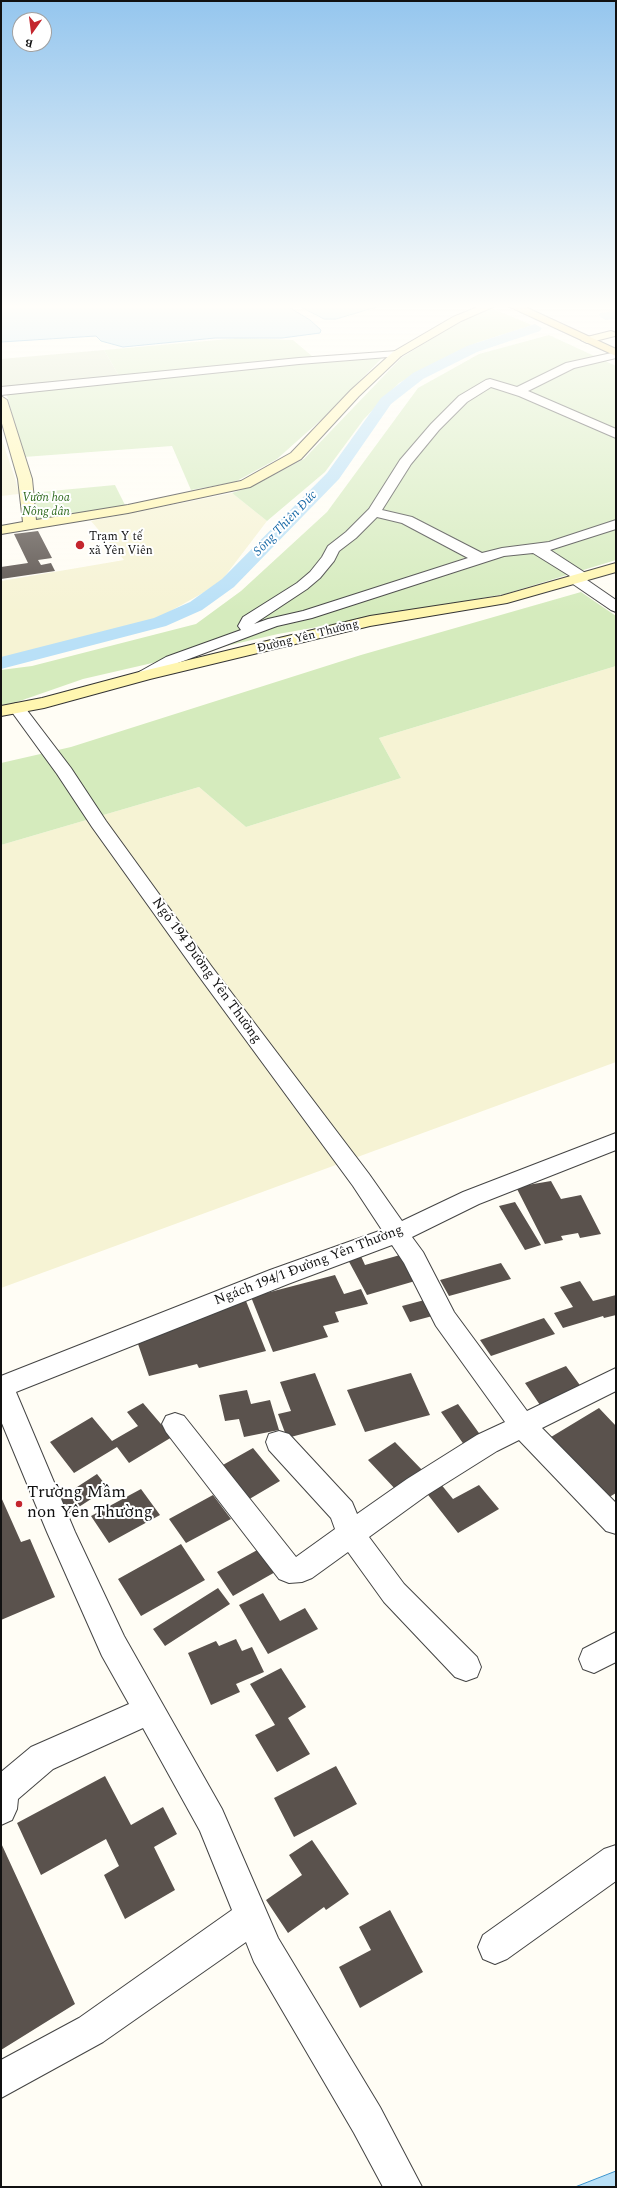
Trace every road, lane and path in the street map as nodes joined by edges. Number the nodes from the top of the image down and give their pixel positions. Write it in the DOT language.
graph roads {
  1 [pos="3,408"];
  2 [pos="342,408"];
  3 [pos="454,408"];
  4 [pos="558,408"];
  5 [pos="616,434"];
  6 [pos="374,512"];
  7 [pos="616,524"];
  8 [pos="30,526"];
  9 [pos="1,530"];
  10 [pos="536,548"];
  11 [pos="480,558"];
  12 [pos="616,567"];
  13 [pos="578,578"];
  14 [pos="616,607"];
  15 [pos="250,630"];
  16 [pos="145,675"];
  17 [pos="9,709"];
  18 [pos="614,1147"];
  19 [pos="396,1234"];
  20 [pos="616,1379"];
  21 [pos="1,1388"];
  22 [pos="175,1424"];
  23 [pos="522,1425"];
  24 [pos="279,1442"];
  25 [pos="616,1522"];
  26 [pos="351,1534"];
  27 [pos="466,1667"];
  28 [pos="149,1710"];
  29 [pos="1,1809"];
  30 [pos="616,1861"];
  31 [pos="252,1916"];
  32 [pos="495,1947"];
  33 [pos="1,2080"];
  34 [pos="403,2187"];
  1 -- 8 [label="street"];
  2 -- 8 [label="street"];
  3 -- 6 [label="street"];
  4 -- 5 [label="street"];
  6 -- 11 [label="street"];
  6 -- 15 [label="street"];
  7 -- 10 [label="street"];
  8 -- 9 [label="street"];
  10 -- 11 [label="street"];
  10 -- 13 [label="street"];
  11 -- 15 [label="street"];
  12 -- 13 [label="street, Đường Yên Thường"];
  13 -- 14 [label="street"];
  13 -- 16 [label="street, Đường Yên Thường"];
  15 -- 16 [label="street"];
  16 -- 17 [label="street, Đường Yên Thường"];
  17 -- 19 [label="street, Ngõ 194 Đường Yên Thường"];
  18 -- 19 [label="street, Ngách 194/1 Đường Yên Thường"];
  19 -- 21 [label="street, Ngách 194/1 Đường Yên Thường"];
  19 -- 23 [label="street, Ngõ 194 Đường Yên Thường"];
  20 -- 23 [label="street"];
  21 -- 28 [label="street"];
  22 -- 26 [label="street"];
  23 -- 25 [label="street, Ngõ 194 Đường Yên Thường"];
  23 -- 26 [label="street"];
  24 -- 26 [label="street"];
  26 -- 27 [label="street"];
  28 -- 29 [label="street"];
  28 -- 31 [label="street"];
  30 -- 32 [label="street"];
  31 -- 33 [label="street"];
  31 -- 34 [label="street"];
}
